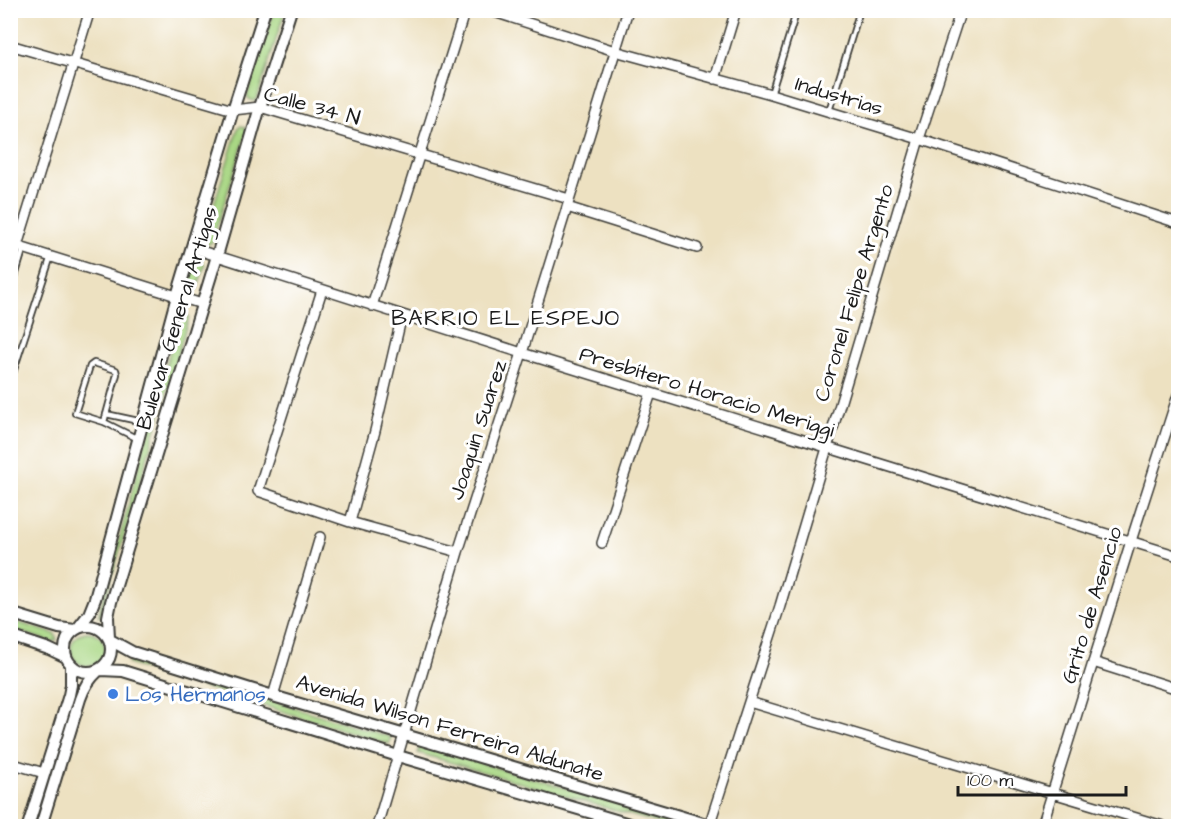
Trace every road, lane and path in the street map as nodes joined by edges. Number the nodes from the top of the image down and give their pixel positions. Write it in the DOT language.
graph roads {
  1 [pos="90,10"];
  2 [pos="265,10"];
  3 [pos="291,10"];
  4 [pos="465,10"];
  5 [pos="488,10"];
  6 [pos="628,10"];
  7 [pos="736,10"];
  8 [pos="797,10"];
  9 [pos="860,10"];
  10 [pos="961,10"];
  11 [pos="10,45"];
  12 [pos="615,51"];
  13 [pos="74,63"];
  14 [pos="715,79"];
  15 [pos="771,94"];
  16 [pos="260,107"];
  17 [pos="233,110"];
  18 [pos="829,112"];
  19 [pos="918,139"];
  20 [pos="420,154"];
  21 [pos="568,203"];
  22 [pos="1179,223"];
  23 [pos="17,246"];
  24 [pos="192,248"];
  25 [pos="697,248"];
  26 [pos="51,256"];
  27 [pos="217,256"];
  28 [pos="322,290"];
  29 [pos="10,293"];
  30 [pos="177,296"];
  31 [pos="202,304"];
  32 [pos="372,306"];
  33 [pos="402,315"];
  34 [pos="522,353"];
  35 [pos="11,379"];
  36 [pos="651,393"];
  37 [pos="1179,395"];
  38 [pos="1177,406"];
  39 [pos="106,414"];
  40 [pos="104,422"];
  41 [pos="143,422"];
  42 [pos="138,440"];
  43 [pos="827,448"];
  44 [pos="350,522"];
  45 [pos="320,537"];
  46 [pos="1131,541"];
  47 [pos="602,543"];
  48 [pos="458,552"];
  49 [pos="1179,556"];
  50 [pos="10,613"];
  51 [pos="76,629"];
  52 [pos="10,636"];
  53 [pos="110,639"];
  54 [pos="69,661"];
  55 [pos="1093,662"];
  56 [pos="99,670"];
  57 [pos="1179,689"];
  58 [pos="273,696"];
  59 [pos="749,702"];
  60 [pos="404,735"];
  61 [pos="398,756"];
  62 [pos="10,763"];
  63 [pos="44,773"];
  64 [pos="1052,793"];
  65 [pos="28,826"];
  66 [pos="41,826"];
  67 [pos="377,826"];
  68 [pos="636,826"];
  69 [pos="711,826"];
  70 [pos="1042,826"];
  71 [pos="1163,826"];
  1 -- 13 [label="street"];
  2 -- 17 [label="street, Bulevar General Artigas"];
  3 -- 16 [label="street, Bulevar General Artigas"];
  4 -- 20 [label="street"];
  5 -- 12 [label="street, Industrias"];
  6 -- 12 [label="street, Joaquin Suarez"];
  7 -- 14 [label="street"];
  8 -- 15 [label="lane"];
  9 -- 18 [label="lane"];
  10 -- 19 [label="street, Coronel Felipe Argento"];
  11 -- 13 [label="street, Calle 34 N"];
  12 -- 14 [label="street, Industrias"];
  12 -- 21 [label="street, Joaquin Suarez"];
  13 -- 17 [label="street, Calle 34 N"];
  13 -- 23 [label="street"];
  14 -- 15 [label="street, Industrias"];
  15 -- 18 [label="street, Industrias"];
  16 -- 17 [label="street, Calle 34 N"];
  16 -- 20 [label="street, Calle 34 N"];
  16 -- 27 [label="street, Bulevar General Artigas"];
  17 -- 24 [label="street, Bulevar General Artigas"];
  18 -- 19 [label="street, Industrias"];
  19 -- 22 [label="street, Industrias"];
  19 -- 43 [label="street, Coronel Felipe Argento"];
  20 -- 21 [label="street, Calle 34 N"];
  20 -- 32 [label="street"];
  21 -- 25 [label="street, Calle 34 N"];
  21 -- 34 [label="street, Joaquin Suarez"];
  23 -- 26 [label="street"];
  23 -- 29 [label="lane"];
  24 -- 27 [label="street, Presbítero Horacio Meriggi"];
  24 -- 30 [label="street, Bulevar General Artigas"];
  26 -- 30 [label="street"];
  26 -- 35 [label="lane"];
  27 -- 28 [label="street, Presbítero Horacio Meriggi"];
  27 -- 31 [label="street, Bulevar General Artigas"];
  28 -- 32 [label="street, Presbítero Horacio Meriggi"];
  28 -- 44 [label="street"];
  30 -- 31 [label="street"];
  30 -- 41 [label="street, Bulevar General Artigas"];
  31 -- 53 [label="street, Bulevar General Artigas"];
  32 -- 33 [label="street, Presbítero Horacio Meriggi"];
  33 -- 34 [label="street, Presbítero Horacio Meriggi"];
  33 -- 44 [label="street"];
  34 -- 36 [label="street, Presbítero Horacio Meriggi"];
  34 -- 48 [label="street, Joaquin Suarez"];
  36 -- 43 [label="street, Presbítero Horacio Meriggi"];
  36 -- 47 [label="street"];
  37 -- 38 [label="street, Grito de Asencio"];
  38 -- 46 [label="street, Grito de Asencio"];
  39 -- 40 [label="lane"];
  39 -- 40 [label="lane"];
  39 -- 41 [label="lane"];
  40 -- 42 [label="lane"];
  41 -- 42 [label="street, Bulevar General Artigas"];
  42 -- 51 [label="street, Bulevar General Artigas"];
  43 -- 46 [label="street, Presbítero Horacio Meriggi"];
  43 -- 59 [label="street, Coronel Felipe Argento"];
  44 -- 48 [label="street"];
  45 -- 58 [label="street"];
  46 -- 49 [label="street, Presbítero Horacio Meriggi"];
  46 -- 55 [label="street, Grito de Asencio"];
  48 -- 60 [label="street, Joaquin Suarez"];
  50 -- 51 [label="street"];
  51 -- 53 [label="street"];
  51 -- 54 [label="street"];
  52 -- 54 [label="street"];
  53 -- 56 [label="street"];
  53 -- 58 [label="street, Avenida Wilson Ferreira Aldunate"];
  54 -- 56 [label="street"];
  54 -- 63 [label="street"];
  55 -- 57 [label="street"];
  55 -- 64 [label="street, Grito de Asencio"];
  56 -- 61 [label="street, Avenida Wilson Ferreira Aldunate"];
  56 -- 66 [label="street"];
  58 -- 60 [label="street, Avenida Wilson Ferreira Aldunate"];
  59 -- 64 [label="street"];
  59 -- 69 [label="street, Coronel Felipe Argento"];
  60 -- 61 [label="street, Joaquin Suarez"];
  60 -- 69 [label="street, Avenida Wilson Ferreira Aldunate"];
  61 -- 67 [label="street, Joaquin Suarez"];
  61 -- 68 [label="street, Avenida Wilson Ferreira Aldunate"];
  62 -- 63 [label="street"];
  63 -- 65 [label="street"];
  64 -- 70 [label="street, Grito de Asencio"];
  64 -- 71 [label="street"];
}
